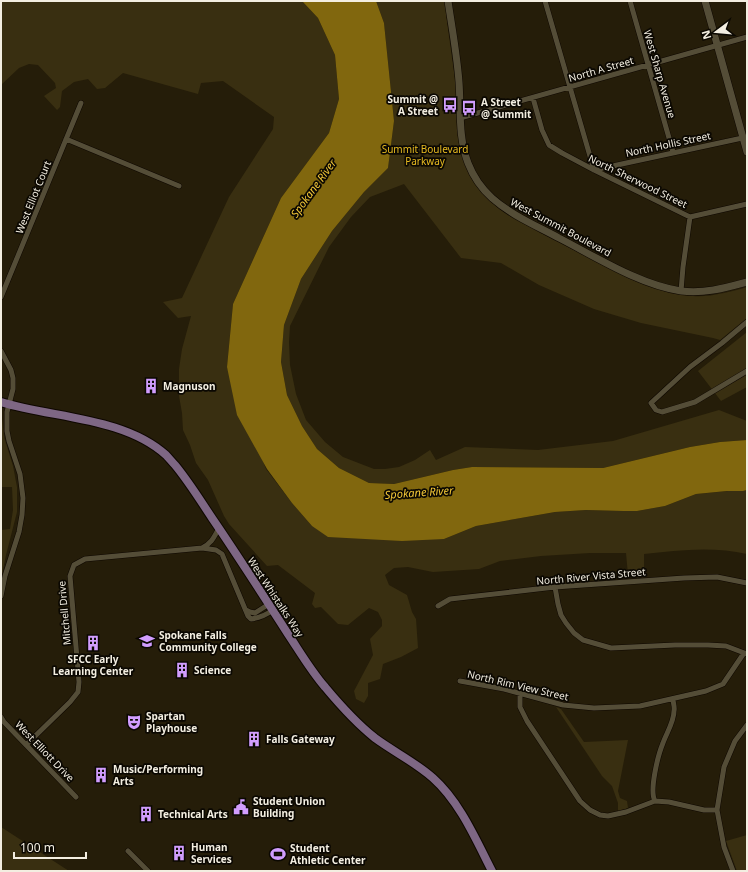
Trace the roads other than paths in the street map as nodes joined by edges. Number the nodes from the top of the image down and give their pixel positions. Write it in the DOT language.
graph roads {
  1 [pos="448,1"];
  2 [pos="545,1"];
  3 [pos="630,1"];
  4 [pos="704,1"];
  5 [pos="747,37"];
  6 [pos="717,45"];
  7 [pos="649,65"];
  8 [pos="570,88"];
  9 [pos="533,98"];
  10 [pos="81,103"];
  11 [pos="460,118"];
  12 [pos="745,137"];
  13 [pos="66,139"];
  14 [pos="673,152"];
  15 [pos="747,152"];
  16 [pos="594,170"];
  17 [pos="179,186"];
  18 [pos="747,204"];
  19 [pos="690,217"];
  20 [pos="747,282"];
  21 [pos="681,291"];
  22 [pos="1,297"];
  23 [pos="747,322"];
  24 [pos="1,351"];
  25 [pos="747,371"];
  26 [pos="5,404"];
  27 [pos="219,528"];
  28 [pos="202,548"];
  29 [pos="747,583"];
  30 [pos="555,587"];
  31 [pos="1,596"];
  32 [pos="438,606"];
  33 [pos="271,607"];
  34 [pos="746,653"];
  35 [pos="460,681"];
  36 [pos="520,694"];
  37 [pos="673,699"];
  38 [pos="1,717"];
  39 [pos="747,725"];
  40 [pos="26,745"];
  41 [pos="76,797"];
  42 [pos="655,801"];
  43 [pos="717,810"];
  44 [pos="128,851"];
  45 [pos="148,871"];
  46 [pos="492,871"];
  47 [pos="733,871"];
  1 -- 11 [label="street, West Summit Boulevard"];
  2 -- 8 [label="street"];
  3 -- 7 [label="street, West Sharp Avenue"];
  4 -- 6 [label="street"];
  5 -- 6 [label="street, North A Street"];
  6 -- 7 [label="street, North A Street"];
  6 -- 12 [label="street"];
  7 -- 8 [label="street, North A Street"];
  7 -- 14 [label="street, West Sharp Avenue"];
  8 -- 9 [label="street, North A Street"];
  8 -- 16 [label="street"];
  9 -- 11 [label="street, North A Street"];
  9 -- 16 [label="street, North Sherwood Street"];
  10 -- 13 [label="street, West Elliot Court"];
  11 -- 21 [label="street, West Summit Boulevard"];
  12 -- 14 [label="street, North Hollis Street"];
  12 -- 15 [label="street"];
  13 -- 17 [label="street"];
  13 -- 22 [label="street, West Elliot Court"];
  14 -- 16 [label="street, North Hollis Street"];
  16 -- 19 [label="street, North Sherwood Street"];
  18 -- 19 [label="street, North Sherwood Street"];
  19 -- 21 [label="street"];
  20 -- 21 [label="street, West Summit Boulevard"];
  23 -- 25 [label="street"];
  24 -- 26 [label="street"];
  26 -- 27 [label="main road, West Whistalks Way"];
  26 -- 31 [label="street"];
  27 -- 28 [label="street"];
  27 -- 33 [label="main road, West Whistalks Way"];
  28 -- 33 [label="street, Mitchell Drive"];
  28 -- 40 [label="street, Mitchell Drive"];
  29 -- 30 [label="street, North River Vista Street"];
  30 -- 32 [label="street, North River Vista Street"];
  30 -- 34 [label="street"];
  33 -- 46 [label="main road, West Whistalks Way"];
  34 -- 37 [label="street, North Rim View Street"];
  35 -- 36 [label="street, North Rim View Street"];
  36 -- 37 [label="street, North Rim View Street"];
  36 -- 42 [label="street"];
  37 -- 42 [label="street"];
  38 -- 40 [label="street, West Elliott Drive"];
  39 -- 43 [label="street"];
  40 -- 41 [label="street, West Elliott Drive"];
  42 -- 43 [label="street"];
  43 -- 47 [label="street"];
  44 -- 45 [label="street"];
}
